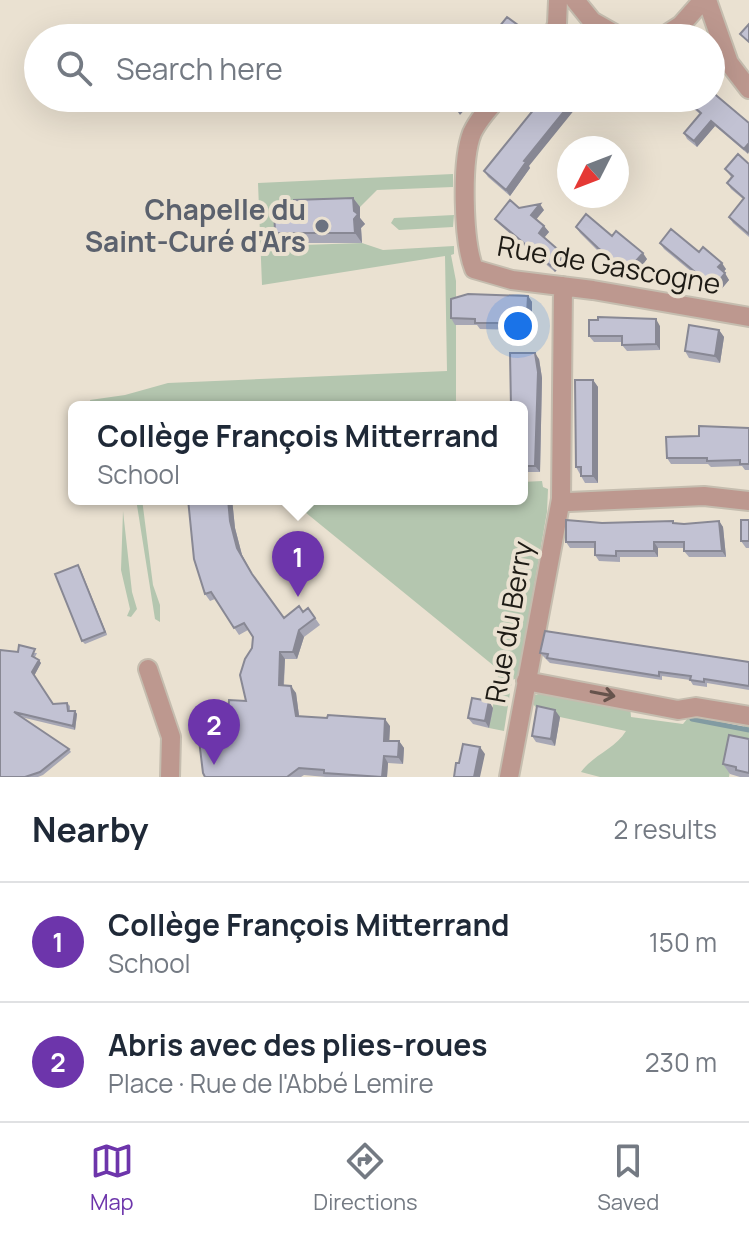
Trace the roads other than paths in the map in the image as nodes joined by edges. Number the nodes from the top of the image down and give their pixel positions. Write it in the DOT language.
graph roads {
  1 [pos="558,0"];
  2 [pos="575,0"];
  3 [pos="705,0"];
  4 [pos="557,24"];
  5 [pos="597,24"];
  6 [pos="682,24"];
  7 [pos="714,24"];
  8 [pos="725,52"];
  9 [pos="725,61"];
  10 [pos="729,63"];
  11 [pos="749,89"];
  12 [pos="486,112"];
  13 [pos="563,286"];
  14 [pos="749,317"];
  15 [pos="561,499"];
  16 [pos="749,501"];
  17 [pos="148,669"];
  18 [pos="526,681"];
  19 [pos="749,716"];
  20 [pos="170,777"];
  21 [pos="509,777"];
  1 -- 4 [label="street"];
  2 -- 5 [label="street"];
  3 -- 6 [label="street"];
  3 -- 7 [label="street"];
  8 -- 10 [label="street"];
  9 -- 10 [label="street"];
  10 -- 11 [label="street"];
  12 -- 13 [label="street, Rue de Gascogne"];
  13 -- 14 [label="street, Rue de Gascogne"];
  13 -- 15 [label="street, Rue du Berry"];
  15 -- 16 [label="street"];
  15 -- 18 [label="street, Rue du Berry"];
  17 -- 20 [label="street"];
  18 -- 19 [label="street, one-way"];
  18 -- 21 [label="street, Rue du Berry"];
}
